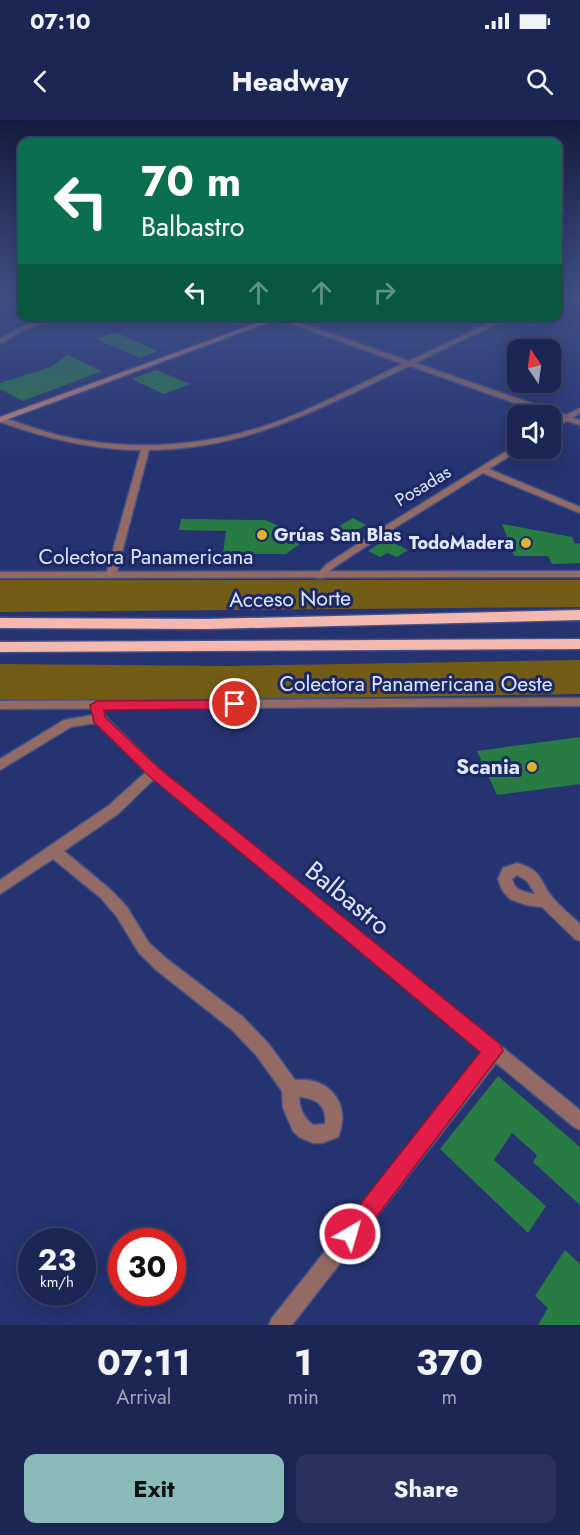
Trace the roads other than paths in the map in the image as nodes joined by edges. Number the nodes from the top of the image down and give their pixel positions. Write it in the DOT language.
graph roads {
  1 [pos="180,353"];
  2 [pos="378,353"];
  3 [pos="431,353"];
  4 [pos="408,364"];
  5 [pos="580,410"];
  6 [pos="566,418"];
  7 [pos="0,420"];
  8 [pos="561,421"];
  9 [pos="580,423"];
  10 [pos="146,447"];
  11 [pos="507,455"];
  12 [pos="483,470"];
  13 [pos="580,510"];
  14 [pos="580,574"];
  15 [pos="0,575"];
  16 [pos="111,575"];
  17 [pos="320,576"];
  18 [pos="580,615"];
  19 [pos="0,623"];
  20 [pos="580,644"];
  21 [pos="0,647"];
  22 [pos="580,702"];
  23 [pos="0,705"];
  24 [pos="98,712"];
  25 [pos="0,765"];
  26 [pos="154,772"];
  27 [pos="53,850"];
  28 [pos="0,888"];
  29 [pos="546,901"];
  30 [pos="580,934"];
  31 [pos="494,1051"];
  32 [pos="291,1089"];
  33 [pos="580,1121"];
  34 [pos="279,1325"];
  1 -- 7 [label="main road"];
  2 -- 4 [label="street"];
  3 -- 4 [label="street"];
  4 -- 6 [label="street"];
  4 -- 10 [label="street"];
  5 -- 6 [label="street"];
  6 -- 8 [label="street"];
  6 -- 9 [label="street"];
  7 -- 10 [label="street"];
  10 -- 16 [label="street"];
  11 -- 12 [label="street, Posadas"];
  12 -- 13 [label="street"];
  12 -- 17 [label="street, Posadas"];
  14 -- 17 [label="street, Colectora Panamericana"];
  15 -- 16 [label="street, Colectora Panamericana"];
  16 -- 17 [label="street, Colectora Panamericana"];
  18 -- 19 [label="highway, Acceso Norte"];
  20 -- 21 [label="highway"];
  22 -- 24 [label="street, Colectora Panamericana Oeste"];
  23 -- 24 [label="street, Colectora Panamericana Oeste"];
  24 -- 25 [label="street"];
  24 -- 26 [label="street, Balbastro"];
  26 -- 27 [label="street"];
  26 -- 31 [label="street, Balbastro"];
  27 -- 28 [label="street"];
  27 -- 32 [label="street"];
  29 -- 30 [label="street"];
  31 -- 33 [label="street, Balbastro"];
  31 -- 34 [label="street"];
}
